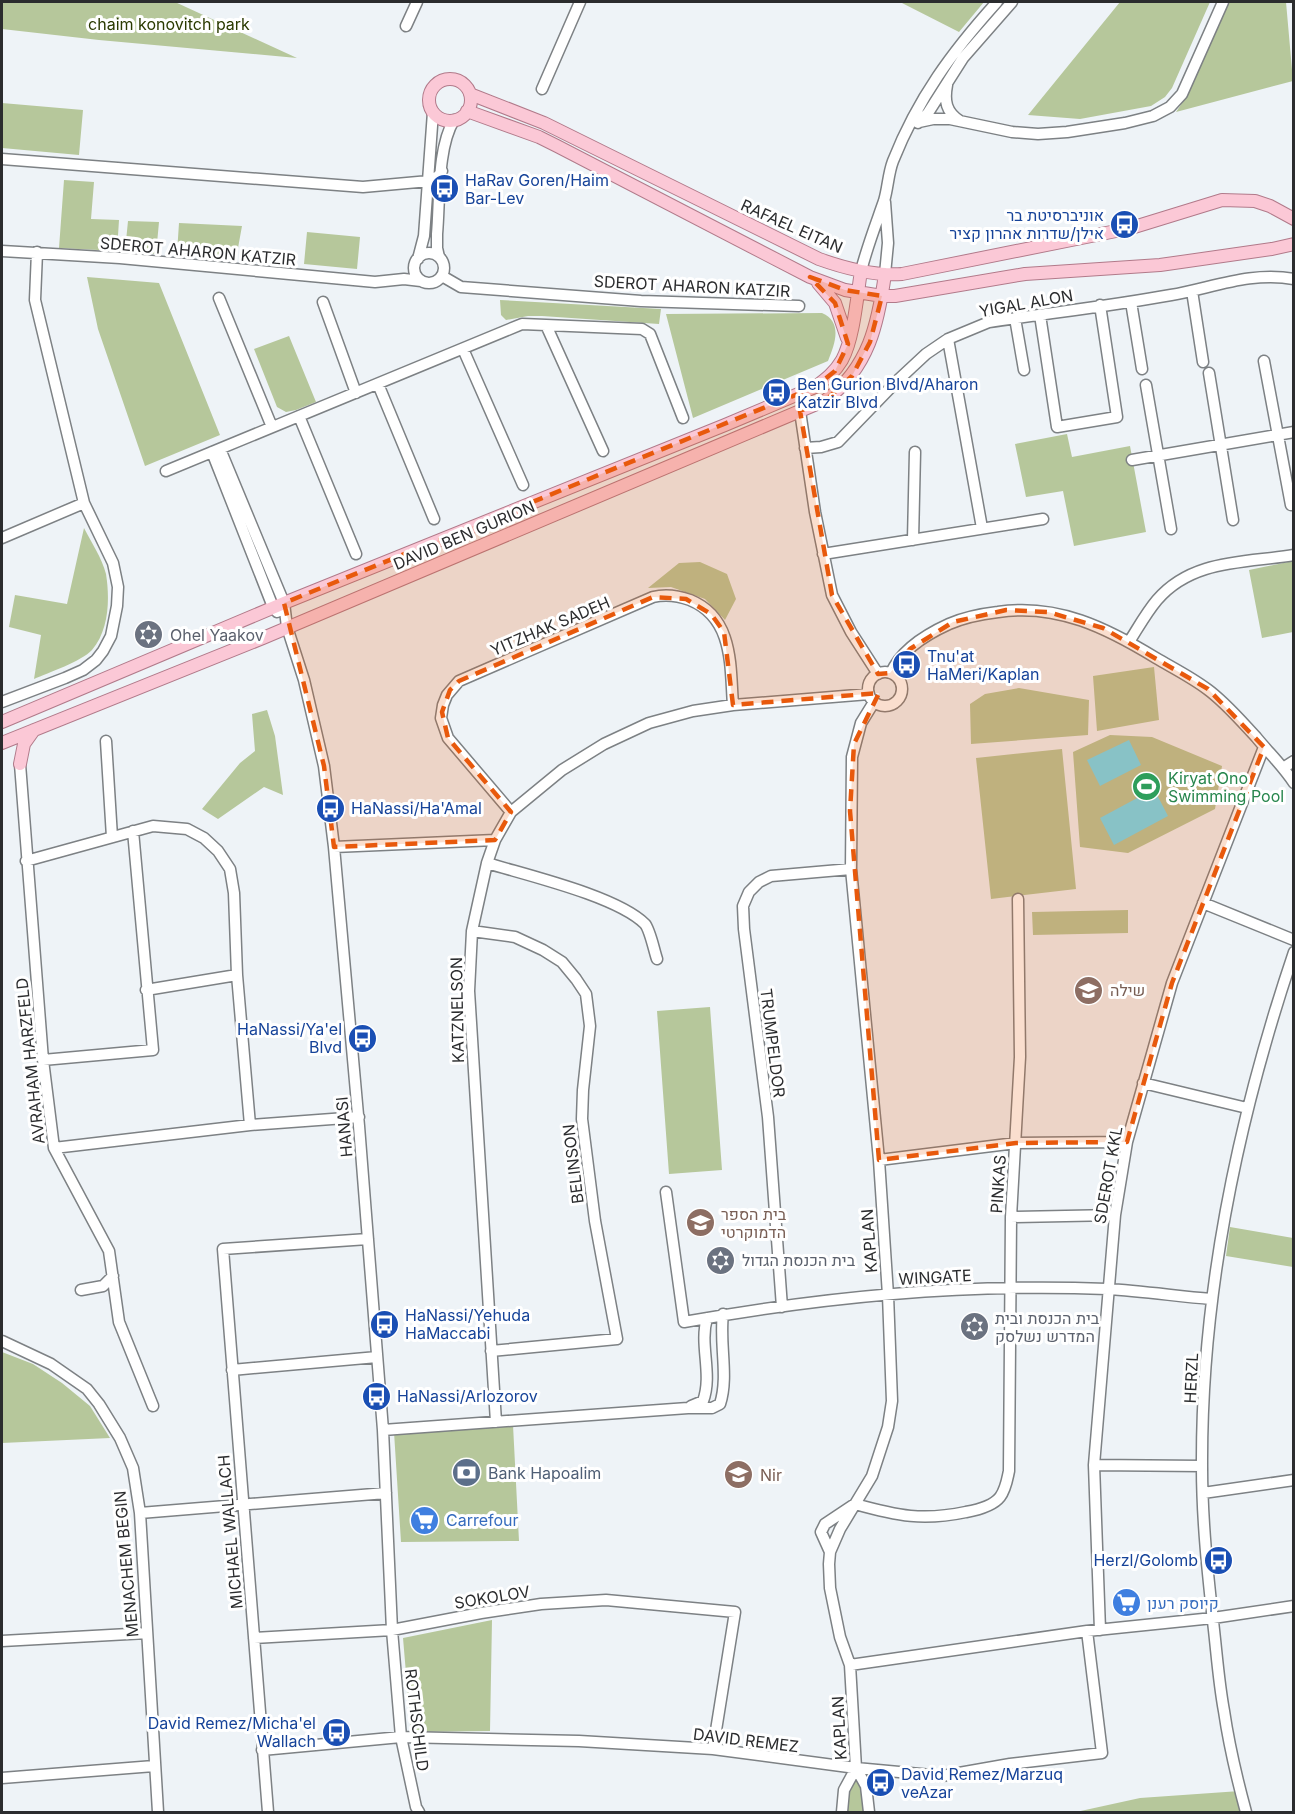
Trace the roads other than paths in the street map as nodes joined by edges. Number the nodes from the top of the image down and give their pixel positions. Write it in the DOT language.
graph roads {
  1 [pos="417,2"];
  2 [pos="580,2"];
  3 [pos="997,2"];
  4 [pos="1012,2"];
  5 [pos="1223,2"];
  6 [pos="406,26"];
  7 [pos="947,82"];
  8 [pos="542,89"];
  9 [pos="470,94"];
  10 [pos="467,111"];
  11 [pos="433,112"];
  12 [pos="454,120"];
  13 [pos="963,122"];
  14 [pos="919,123"];
  15 [pos="902,142"];
  16 [pos="2,159"];
  17 [pos="442,171"];
  18 [pos="429,181"];
  19 [pos="885,199"];
  20 [pos="1293,219"];
  21 [pos="1293,244"];
  22 [pos="1272,249"];
  23 [pos="2,250"];
  24 [pos="37,252"];
  25 [pos="1293,253"];
  26 [pos="439,257"];
  27 [pos="417,261"];
  28 [pos="861,271"];
  29 [pos="885,274"];
  30 [pos="442,276"];
  31 [pos="810,277"];
  32 [pos="1293,279"];
  33 [pos="391,281"];
  34 [pos="421,281"];
  35 [pos="1192,291"];
  36 [pos="858,293"];
  37 [pos="882,296"];
  38 [pos="219,298"];
  39 [pos="323,302"];
  40 [pos="1131,302"];
  41 [pos="1100,305"];
  42 [pos="799,306"];
  43 [pos="1040,315"];
  44 [pos="1015,318"];
  45 [pos="546,325"];
  46 [pos="948,339"];
  47 [pos="848,344"];
  48 [pos="463,349"];
  49 [pos="1264,361"];
  50 [pos="1203,362"];
  51 [pos="1142,369"];
  52 [pos="1024,370"];
  53 [pos="1209,373"];
  54 [pos="378,384"];
  55 [pos="1146,385"];
  56 [pos="356,393"];
  57 [pos="800,411"];
  58 [pos="299,416"];
  59 [pos="683,418"];
  60 [pos="272,427"];
  61 [pos="1293,432"];
  62 [pos="1278,434"];
  63 [pos="1221,444"];
  64 [pos="805,447"];
  65 [pos="216,451"];
  66 [pos="603,451"];
  67 [pos="915,452"];
  68 [pos="1159,455"];
  69 [pos="1132,460"];
  70 [pos="166,471"];
  71 [pos="523,485"];
  72 [pos="84,503"];
  73 [pos="1291,505"];
  74 [pos="434,519"];
  75 [pos="1043,519"];
  76 [pos="1233,520"];
  77 [pos="982,528"];
  78 [pos="1171,529"];
  79 [pos="2,538"];
  80 [pos="913,540"];
  81 [pos="356,554"];
  82 [pos="823,554"];
  83 [pos="1293,555"];
  84 [pos="279,605"];
  85 [pos="287,627"];
  86 [pos="1129,642"];
  87 [pos="878,674"];
  88 [pos="891,674"];
  89 [pos="872,698"];
  90 [pos="2,702"];
  91 [pos="733,705"];
  92 [pos="2,722"];
  93 [pos="34,730"];
  94 [pos="106,741"];
  95 [pos="2,744"];
  96 [pos="1264,747"];
  97 [pos="2,749"];
  98 [pos="1293,761"];
  99 [pos="20,764"];
  100 [pos="1283,768"];
  101 [pos="1293,783"];
  102 [pos="511,812"];
  103 [pos="133,831"];
  104 [pos="112,837"];
  105 [pos="495,840"];
  106 [pos="334,847"];
  107 [pos="26,861"];
  108 [pos="487,862"];
  109 [pos="851,869"];
  110 [pos="1018,899"];
  111 [pos="1203,903"];
  112 [pos="472,931"];
  113 [pos="1293,940"];
  114 [pos="1293,952"];
  115 [pos="657,959"];
  116 [pos="237,975"];
  117 [pos="146,990"];
  118 [pos="43,1060"];
  119 [pos="1143,1083"];
  120 [pos="1247,1108"];
  121 [pos="359,1117"];
  122 [pos="250,1125"];
  123 [pos="1127,1142"];
  124 [pos="1016,1143"];
  125 [pos="54,1148"];
  126 [pos="879,1160"];
  127 [pos="666,1192"];
  128 [pos="1115,1215"];
  129 [pos="1011,1217"];
  130 [pos="368,1239"];
  131 [pos="112,1276"];
  132 [pos="1010,1288"];
  133 [pos="1108,1289"];
  134 [pos="81,1290"];
  135 [pos="888,1295"];
  136 [pos="1211,1299"];
  137 [pos="782,1307"];
  138 [pos="723,1314"];
  139 [pos="707,1318"];
  140 [pos="2,1341"];
  141 [pos="492,1351"];
  142 [pos="377,1357"];
  143 [pos="232,1370"];
  144 [pos="153,1406"];
  145 [pos="688,1408"];
  146 [pos="496,1422"];
  147 [pos="383,1430"];
  148 [pos="1094,1465"];
  149 [pos="1202,1466"];
  150 [pos="1293,1479"];
  151 [pos="386,1493"];
  152 [pos="1203,1493"];
  153 [pos="855,1504"];
  154 [pos="243,1505"];
  155 [pos="140,1513"];
  156 [pos="1293,1606"];
  157 [pos="1213,1618"];
  158 [pos="392,1630"];
  159 [pos="1100,1630"];
  160 [pos="1087,1631"];
  161 [pos="147,1633"];
  162 [pos="254,1638"];
  163 [pos="2,1641"];
  164 [pos="850,1665"];
  165 [pos="401,1737"];
  166 [pos="713,1749"];
  167 [pos="262,1750"];
  168 [pos="154,1766"];
  169 [pos="856,1768"];
  170 [pos="2,1778"];
  171 [pos="158,1812"];
  172 [pos="268,1812"];
  173 [pos="419,1812"];
  174 [pos="842,1812"];
  175 [pos="868,1812"];
  176 [pos="1246,1812"];
  1 -- 6 [label="street"];
  2 -- 8 [label="street"];
  3 -- 15 [label="street"];
  4 -- 7 [label="street"];
  5 -- 13 [label="street"];
  7 -- 13 [label="street"];
  7 -- 14 [label="street"];
  9 -- 10 [label="main road"];
  9 -- 11 [label="main road"];
  9 -- 28 [label="main road, RAFAEL EITAN"];
  10 -- 12 [label="main road"];
  10 -- 31 [label="main road, RAFAEL EITAN"];
  11 -- 12 [label="main road"];
  11 -- 18 [label="street"];
  12 -- 17 [label="street"];
  13 -- 14 [label="street"];
  14 -- 15 [label="street"];
  15 -- 19 [label="street"];
  16 -- 18 [label="street"];
  17 -- 18 [label="street"];
  17 -- 26 [label="street"];
  18 -- 27 [label="street"];
  19 -- 28 [label="street"];
  19 -- 29 [label="street"];
  20 -- 29 [label="main road, RAFAEL EITAN"];
  21 -- 22 [label="main road, RAFAEL EITAN"];
  22 -- 25 [label="main road"];
  22 -- 37 [label="main road, RAFAEL EITAN"];
  23 -- 24 [label="street, SDEROT AHARON KATZIR"];
  24 -- 33 [label="street, SDEROT AHARON KATZIR"];
  24 -- 72 [label="street"];
  26 -- 27 [label="street"];
  26 -- 30 [label="street"];
  27 -- 33 [label="street"];
  27 -- 34 [label="street"];
  28 -- 29 [label="main road, RAFAEL EITAN"];
  28 -- 36 [label="main road, DAVID BEN GURION"];
  29 -- 37 [label="main road, DAVID BEN GURION"];
  30 -- 34 [label="street"];
  30 -- 42 [label="street, SDEROT AHARON KATZIR"];
  31 -- 36 [label="main road, RAFAEL EITAN"];
  31 -- 47 [label="main road"];
  32 -- 35 [label="street, YIGAL ALON"];
  33 -- 34 [label="street, SDEROT AHARON KATZIR"];
  35 -- 40 [label="street, YIGAL ALON"];
  35 -- 50 [label="street"];
  36 -- 37 [label="main road, RAFAEL EITAN"];
  36 -- 47 [label="main road, DAVID BEN GURION"];
  37 -- 57 [label="main road, DAVID BEN GURION"];
  38 -- 60 [label="street"];
  39 -- 56 [label="street"];
  40 -- 41 [label="street, YIGAL ALON"];
  40 -- 51 [label="street"];
  41 -- 43 [label="street, YIGAL ALON"];
  41 -- 43 [label="street"];
  43 -- 44 [label="street, YIGAL ALON"];
  44 -- 46 [label="street, YIGAL ALON"];
  44 -- 52 [label="street"];
  45 -- 48 [label="street"];
  45 -- 59 [label="street"];
  45 -- 66 [label="street"];
  46 -- 64 [label="street, YIGAL ALON"];
  46 -- 77 [label="street"];
  47 -- 84 [label="main road, DAVID BEN GURION"];
  48 -- 54 [label="street"];
  48 -- 71 [label="street"];
  49 -- 62 [label="street"];
  53 -- 63 [label="street"];
  54 -- 56 [label="street"];
  54 -- 74 [label="street"];
  55 -- 68 [label="street"];
  56 -- 58 [label="street"];
  57 -- 64 [label="street"];
  57 -- 85 [label="main road, DAVID BEN GURION"];
  58 -- 60 [label="street"];
  58 -- 81 [label="street"];
  60 -- 65 [label="street"];
  61 -- 62 [label="street"];
  62 -- 63 [label="street"];
  62 -- 73 [label="street"];
  63 -- 68 [label="street"];
  63 -- 76 [label="street"];
  64 -- 82 [label="street"];
  65 -- 70 [label="street"];
  65 -- 84 [label="street, HANASI"];
  67 -- 80 [label="street"];
  68 -- 69 [label="street"];
  68 -- 78 [label="street"];
  72 -- 79 [label="street"];
  72 -- 90 [label="street"];
  75 -- 77 [label="street"];
  77 -- 80 [label="street"];
  80 -- 82 [label="street"];
  82 -- 87 [label="street"];
  83 -- 86 [label="street"];
  84 -- 85 [label="street, HANASI"];
  84 -- 92 [label="main road, DAVID BEN GURION"];
  85 -- 93 [label="main road, DAVID BEN GURION"];
  85 -- 106 [label="street, HANASI"];
  86 -- 88 [label="street"];
  86 -- 96 [label="street"];
  87 -- 88 [label="street"];
  87 -- 89 [label="street"];
  88 -- 89 [label="street"];
  89 -- 91 [label="street, KATZNELSON"];
  89 -- 109 [label="street, KAPLAN"];
  91 -- 102 [label="street, KATZNELSON"];
  91 -- 102 [label="street, YITZHAK SADEH"];
  93 -- 95 [label="main road, DAVID BEN GURION"];
  93 -- 99 [label="main road"];
  94 -- 104 [label="street"];
  96 -- 100 [label="street"];
  96 -- 111 [label="street, SDEROT KKL"];
  97 -- 99 [label="main road"];
  98 -- 100 [label="street"];
  99 -- 107 [label="street, AVRAHAM HARZFELD"];
  100 -- 101 [label="street"];
  102 -- 105 [label="street, KATZNELSON"];
  103 -- 104 [label="street"];
  103 -- 116 [label="street"];
  103 -- 117 [label="street"];
  104 -- 107 [label="street"];
  105 -- 106 [label="street"];
  105 -- 108 [label="street, KATZNELSON"];
  106 -- 121 [label="street, HANASI"];
  107 -- 118 [label="street, AVRAHAM HARZFELD"];
  108 -- 112 [label="street, KATZNELSON"];
  108 -- 115 [label="street"];
  109 -- 126 [label="street, KAPLAN"];
  109 -- 137 [label="street, TRUMPELDOR"];
  110 -- 124 [label="street, PINKAS"];
  111 -- 113 [label="street"];
  111 -- 119 [label="street, SDEROT KKL"];
  112 -- 141 [label="street, KATZNELSON"];
  112 -- 141 [label="street, BELINSON"];
  114 -- 120 [label="street, HERZL"];
  116 -- 117 [label="street"];
  116 -- 122 [label="street"];
  117 -- 118 [label="street"];
  118 -- 125 [label="street, AVRAHAM HARZFELD"];
  119 -- 120 [label="street"];
  119 -- 123 [label="street, SDEROT KKL"];
  120 -- 136 [label="street, HERZL"];
  121 -- 122 [label="street"];
  121 -- 130 [label="street, HANASI"];
  122 -- 125 [label="street"];
  123 -- 124 [label="street"];
  123 -- 128 [label="street, SDEROT KKL"];
  124 -- 126 [label="street"];
  124 -- 129 [label="street, PINKAS"];
  125 -- 131 [label="street, AVRAHAM HARZFELD"];
  126 -- 135 [label="street, KAPLAN"];
  127 -- 139 [label="street, WINGATE"];
  128 -- 129 [label="street"];
  128 -- 133 [label="street, SDEROT KKL"];
  129 -- 132 [label="street, PINKAS"];
  130 -- 142 [label="street, HANASI"];
  130 -- 143 [label="street, MICHAEL WALLACH"];
  131 -- 134 [label="street"];
  131 -- 144 [label="street, AVRAHAM HARZFELD"];
  132 -- 133 [label="street, WINGATE"];
  132 -- 135 [label="street, WINGATE"];
  132 -- 153 [label="street, PINKAS"];
  133 -- 136 [label="street, WINGATE"];
  133 -- 148 [label="street, SDEROT KKL"];
  135 -- 137 [label="street, WINGATE"];
  135 -- 153 [label="street, KAPLAN"];
  136 -- 149 [label="street, HERZL"];
  137 -- 138 [label="street, WINGATE"];
  138 -- 139 [label="street, WINGATE"];
  138 -- 145 [label="street"];
  139 -- 145 [label="street"];
  140 -- 155 [label="street, MENACHEM BEGIN"];
  141 -- 146 [label="street, KATZNELSON"];
  142 -- 143 [label="street"];
  142 -- 147 [label="street, HANASI"];
  143 -- 154 [label="street, MICHAEL WALLACH"];
  145 -- 146 [label="street"];
  146 -- 147 [label="street"];
  147 -- 151 [label="street, HANASI"];
  148 -- 149 [label="street"];
  148 -- 159 [label="street, SDEROT KKL"];
  149 -- 152 [label="street, HERZL"];
  150 -- 152 [label="street"];
  151 -- 154 [label="street"];
  151 -- 158 [label="street, HANASI"];
  152 -- 157 [label="street, HERZL"];
  153 -- 164 [label="street, KAPLAN"];
  154 -- 155 [label="street"];
  154 -- 162 [label="street, MICHAEL WALLACH"];
  155 -- 161 [label="street, MENACHEM BEGIN"];
  156 -- 157 [label="street"];
  157 -- 159 [label="street"];
  157 -- 176 [label="street, HERZL"];
  158 -- 162 [label="street, SOKOLOV"];
  158 -- 165 [label="street, ROTHSCHILD"];
  158 -- 166 [label="street, SOKOLOV"];
  159 -- 160 [label="street"];
  160 -- 164 [label="street"];
  160 -- 169 [label="street, DAVID REMEZ"];
  161 -- 163 [label="street"];
  161 -- 168 [label="street, MENACHEM BEGIN"];
  162 -- 167 [label="street, MICHAEL WALLACH"];
  164 -- 169 [label="street, KAPLAN"];
  165 -- 166 [label="street, DAVID REMEZ"];
  165 -- 167 [label="street, DAVID REMEZ"];
  165 -- 173 [label="street, ROTHSCHILD"];
  166 -- 169 [label="street, DAVID REMEZ"];
  167 -- 172 [label="street, MICHAEL WALLACH"];
  168 -- 170 [label="street"];
  168 -- 171 [label="street, MENACHEM BEGIN"];
  169 -- 174 [label="street"];
  169 -- 175 [label="street"];
}
